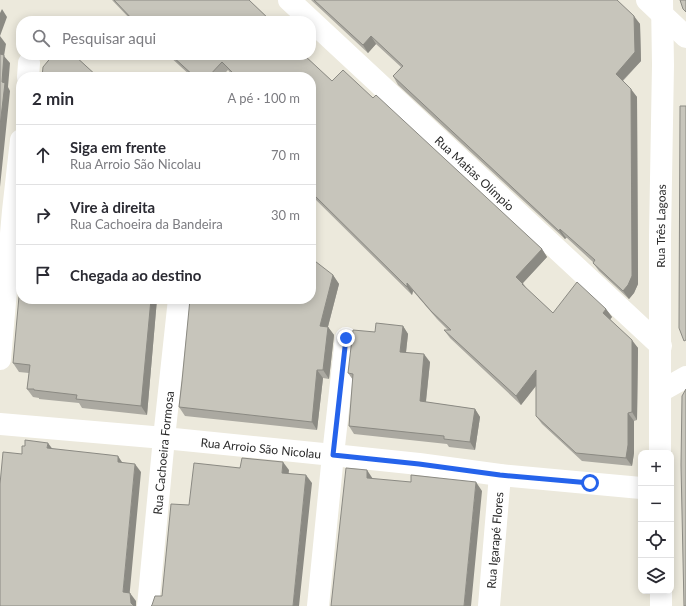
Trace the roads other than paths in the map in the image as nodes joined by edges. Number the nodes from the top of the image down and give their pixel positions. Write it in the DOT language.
graph roads {
  1 [pos="289,0"];
  2 [pos="657,5"];
  3 [pos="306,16"];
  4 [pos="316,25"];
  5 [pos="686,37"];
  6 [pos="16,184"];
  7 [pos="178,304"];
  8 [pos="346,338"];
  9 [pos="661,346"];
  10 [pos="0,359"];
  11 [pos="686,377"];
  12 [pos="661,391"];
  13 [pos="0,424"];
  14 [pos="164,438"];
  15 [pos="660,450"];
  16 [pos="333,455"];
  17 [pos="500,475"];
  18 [pos="638,488"];
  19 [pos="661,594"];
  20 [pos="148,606"];
  21 [pos="318,606"];
  22 [pos="488,606"];
  23 [pos="661,606"];
  1 -- 3 [label="street, Rua Matias Olímpio"];
  2 -- 5 [label="street"];
  2 -- 9 [label="street, Rua Três Lagoas"];
  4 -- 9 [label="street, Rua Matias Olímpio"];
  6 -- 10 [label="street"];
  7 -- 14 [label="street, Rua Cachoeira Formosa"];
  8 -- 16 [label="street"];
  9 -- 12 [label="street, Rua Três Lagoas"];
  11 -- 12 [label="street"];
  12 -- 15 [label="street, Rua Três Lagoas"];
  13 -- 14 [label="street, Rua Arroio São Nicolau"];
  14 -- 16 [label="street, Rua Arroio São Nicolau"];
  14 -- 20 [label="street, Rua Cachoeira Formosa"];
  16 -- 17 [label="street, Rua Arroio São Nicolau"];
  16 -- 21 [label="street"];
  17 -- 18 [label="street, Rua Arroio São Nicolau"];
  17 -- 22 [label="street, Rua Igarapé Flores"];
  19 -- 23 [label="street"];
}
